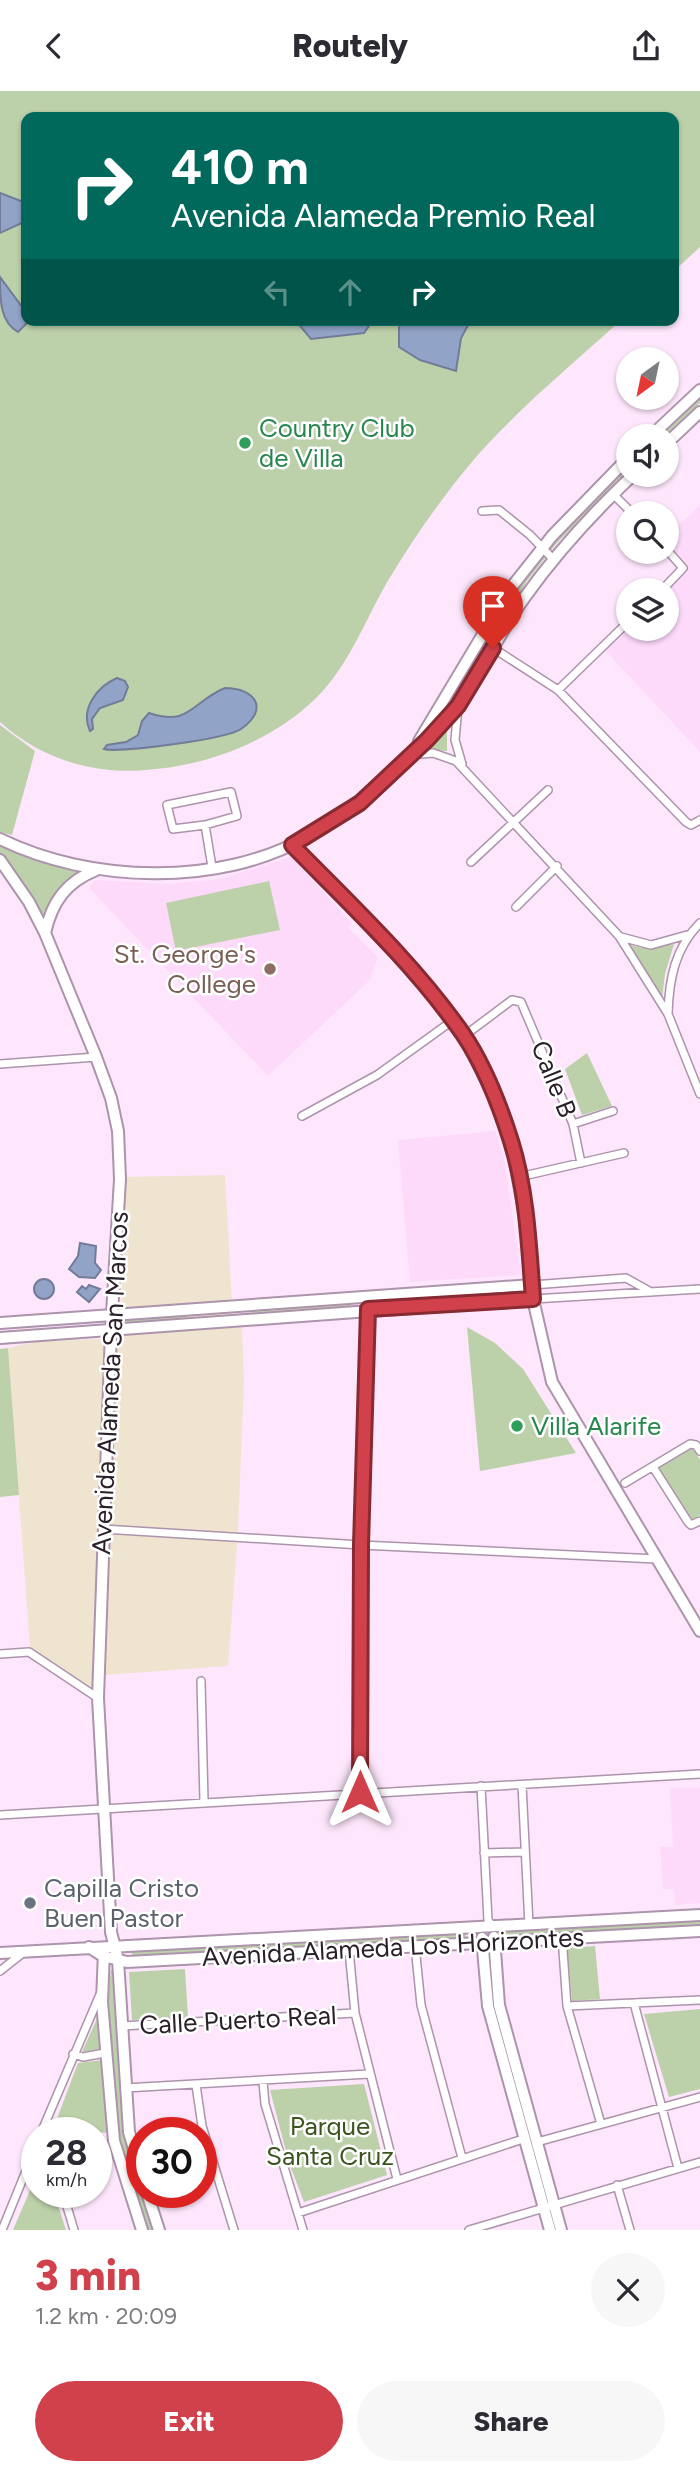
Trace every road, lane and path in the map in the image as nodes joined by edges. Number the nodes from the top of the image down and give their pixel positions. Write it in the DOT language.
graph roads {
  1 [pos="700,390"];
  2 [pos="700,412"];
  3 [pos="664,424"];
  4 [pos="679,432"];
  5 [pos="616,469"];
  6 [pos="621,487"];
  7 [pos="614,494"];
  8 [pos="621,501"];
  9 [pos="482,511"];
  10 [pos="541,550"];
  11 [pos="553,559"];
  12 [pos="679,563"];
  13 [pos="673,578"];
  14 [pos="616,633"];
  15 [pos="493,648"];
  16 [pos="558,689"];
  17 [pos="458,706"];
  18 [pos="409,755"];
  19 [pos="466,770"];
  20 [pos="548,790"];
  21 [pos="700,820"];
  22 [pos="515,822"];
  23 [pos="205,825"];
  24 [pos="0,839"];
  25 [pos="292,845"];
  26 [pos="0,860"];
  27 [pos="471,862"];
  28 [pos="556,866"];
  29 [pos="212,867"];
  30 [pos="97,870"];
  31 [pos="516,907"];
  32 [pos="700,923"];
  33 [pos="46,933"];
  34 [pos="687,935"];
  35 [pos="619,936"];
  36 [pos="668,1014"];
  37 [pos="452,1021"];
  38 [pos="464,1036"];
  39 [pos="96,1057"];
  40 [pos="0,1064"];
  41 [pos="700,1094"];
  42 [pos="613,1111"];
  43 [pos="302,1116"];
  44 [pos="573,1124"];
  45 [pos="624,1153"];
  46 [pos="581,1163"];
  47 [pos="519,1177"];
  48 [pos="532,1285"];
  49 [pos="700,1289"];
  50 [pos="652,1292"];
  51 [pos="435,1293"];
  52 [pos="368,1297"];
  53 [pos="533,1299"];
  54 [pos="436,1305"];
  55 [pos="239,1307"];
  56 [pos="368,1309"];
  57 [pos="198,1310"];
  58 [pos="111,1315"];
  59 [pos="241,1320"];
  60 [pos="0,1323"];
  61 [pos="200,1323"];
  62 [pos="111,1331"];
  63 [pos="0,1338"];
  64 [pos="700,1451"];
  65 [pos="653,1467"];
  66 [pos="625,1483"];
  67 [pos="700,1521"];
  68 [pos="103,1529"];
  69 [pos="361,1545"];
  70 [pos="657,1559"];
  71 [pos="700,1630"];
  72 [pos="0,1654"];
  73 [pos="201,1681"];
  74 [pos="98,1698"];
  75 [pos="700,1774"];
  76 [pos="522,1785"];
  77 [pos="481,1786"];
  78 [pos="360,1792"];
  79 [pos="204,1801"];
  80 [pos="103,1807"];
  81 [pos="0,1815"];
  82 [pos="525,1851"];
  83 [pos="484,1853"];
  84 [pos="700,1915"];
  85 [pos="488,1925"];
  86 [pos="529,1925"];
  87 [pos="700,1931"];
  88 [pos="111,1932"];
  89 [pos="562,1937"];
  90 [pos="488,1941"];
  91 [pos="415,1945"];
  92 [pos="116,1946"];
  93 [pos="349,1949"];
  94 [pos="25,1950"];
  95 [pos="104,1951"];
  96 [pos="0,1953"];
  97 [pos="118,1960"];
  98 [pos="0,1971"];
  99 [pos="101,1991"];
  100 [pos="700,2000"];
  101 [pos="634,2003"];
  102 [pos="567,2006"];
  103 [pos="355,2013"];
  104 [pos="121,2026"];
  105 [pos="105,2053"];
  106 [pos="73,2054"];
  107 [pos="369,2074"];
  108 [pos="263,2082"];
  109 [pos="195,2085"];
  110 [pos="125,2088"];
  111 [pos="700,2097"];
  112 [pos="662,2107"];
  113 [pos="47,2117"];
  114 [pos="128,2117"];
  115 [pos="601,2124"];
  116 [pos="523,2139"];
  117 [pos="537,2142"];
  118 [pos="462,2158"];
  119 [pos="700,2162"];
  120 [pos="678,2168"];
  121 [pos="397,2179"];
  122 [pos="21,2183"];
  123 [pos="617,2185"];
  124 [pos="548,2204"];
  125 [pos="67,2208"];
  126 [pos="152,2208"];
  127 [pos="298,2213"];
  128 [pos="481,2228"];
  129 [pos="2,2230"];
  130 [pos="74,2230"];
  131 [pos="142,2230"];
  132 [pos="159,2230"];
  133 [pos="234,2230"];
  134 [pos="303,2230"];
  135 [pos="469,2230"];
  136 [pos="550,2230"];
  137 [pos="561,2230"];
  138 [pos="630,2230"];
  1 -- 3 [label="street"];
  2 -- 4 [label="street"];
  5 -- 10 [label="street"];
  6 -- 7 [label="street"];
  7 -- 8 [label="street"];
  7 -- 11 [label="street"];
  9 -- 10 [label="street"];
  10 -- 11 [label="street"];
  10 -- 18 [label="street"];
  11 -- 15 [label="street"];
  12 -- 13 [label="street"];
  14 -- 16 [label="street"];
  15 -- 16 [label="street"];
  15 -- 17 [label="street"];
  16 -- 21 [label="street"];
  17 -- 18 [label="street"];
  17 -- 19 [label="street"];
  18 -- 19 [label="street"];
  18 -- 25 [label="street"];
  19 -- 22 [label="street"];
  20 -- 22 [label="street"];
  22 -- 27 [label="street"];
  22 -- 28 [label="street"];
  23 -- 23 [label="street"];
  23 -- 29 [label="street"];
  24 -- 30 [label="street"];
  25 -- 29 [label="street"];
  25 -- 37 [label="street"];
  26 -- 33 [label="street, Avenida Alameda San Marcos"];
  28 -- 31 [label="street"];
  28 -- 35 [label="street"];
  29 -- 30 [label="street"];
  30 -- 33 [label="street"];
  32 -- 34 [label="street"];
  33 -- 39 [label="street, Avenida Alameda San Marcos"];
  34 -- 35 [label="street"];
  34 -- 36 [label="street"];
  35 -- 36 [label="street"];
  36 -- 41 [label="street"];
  37 -- 38 [label="street"];
  37 -- 43 [label="street"];
  38 -- 44 [label="street, Calle B"];
  38 -- 47 [label="street"];
  39 -- 40 [label="street"];
  39 -- 58 [label="street, Avenida Alameda San Marcos"];
  42 -- 44 [label="street"];
  44 -- 46 [label="street, Calle B"];
  45 -- 46 [label="street"];
  46 -- 47 [label="street"];
  47 -- 48 [label="street"];
  48 -- 50 [label="street"];
  48 -- 51 [label="street"];
  48 -- 53 [label="street"];
  49 -- 50 [label="street"];
  50 -- 53 [label="street"];
  51 -- 52 [label="street"];
  51 -- 54 [label="street"];
  52 -- 55 [label="street"];
  52 -- 56 [label="street"];
  53 -- 54 [label="street"];
  53 -- 70 [label="street"];
  54 -- 56 [label="street"];
  55 -- 57 [label="street"];
  55 -- 59 [label="street"];
  56 -- 59 [label="street"];
  56 -- 69 [label="street"];
  57 -- 58 [label="street"];
  57 -- 61 [label="street"];
  58 -- 60 [label="street"];
  58 -- 62 [label="street, Avenida Alameda San Marcos"];
  59 -- 61 [label="street"];
  61 -- 62 [label="street"];
  62 -- 63 [label="street"];
  62 -- 68 [label="street, Avenida Alameda San Marcos"];
  64 -- 65 [label="street"];
  65 -- 66 [label="street"];
  65 -- 67 [label="street"];
  68 -- 69 [label="street"];
  68 -- 74 [label="street, Avenida Alameda San Marcos"];
  69 -- 70 [label="street"];
  69 -- 78 [label="street"];
  70 -- 71 [label="street"];
  72 -- 74 [label="street"];
  73 -- 79 [label="street"];
  74 -- 80 [label="street, Avenida Alameda San Marcos"];
  75 -- 76 [label="street"];
  76 -- 77 [label="street"];
  76 -- 82 [label="street"];
  77 -- 78 [label="street"];
  77 -- 83 [label="street"];
  78 -- 79 [label="street"];
  79 -- 80 [label="street"];
  80 -- 81 [label="street"];
  80 -- 88 [label="street, Avenida Alameda San Marcos"];
  82 -- 83 [label="street"];
  82 -- 86 [label="street"];
  83 -- 85 [label="street"];
  84 -- 86 [label="street, Avenida Alameda Los Horizontes"];
  85 -- 86 [label="street, Avenida Alameda Los Horizontes"];
  85 -- 90 [label="street"];
  85 -- 92 [label="street, Avenida Alameda Los Horizontes"];
  87 -- 89 [label="street, Avenida Alameda Los Horizontes"];
  88 -- 92 [label="street, Avenida Alameda San Marcos"];
  88 -- 95 [label="street, Avenida Alameda San Marcos"];
  89 -- 90 [label="street, Avenida Alameda Los Horizontes"];
  89 -- 102 [label="street"];
  90 -- 91 [label="street, Avenida Alameda Los Horizontes"];
  90 -- 116 [label="street"];
  90 -- 117 [label="street"];
  91 -- 93 [label="street, Avenida Alameda Los Horizontes"];
  91 -- 118 [label="street"];
  92 -- 95 [label="street, Avenida Alameda Los Horizontes"];
  92 -- 97 [label="street, Avenida Alameda San Marcos"];
  93 -- 97 [label="street, Avenida Alameda Los Horizontes"];
  93 -- 103 [label="street"];
  94 -- 95 [label="street, Avenida Alameda Los Horizontes"];
  94 -- 96 [label="street, Avenida Alameda Los Horizontes"];
  94 -- 98 [label="street"];
  95 -- 97 [label="street, Avenida Alameda Los Horizontes"];
  95 -- 99 [label="street, Avenida Alameda San Marcos"];
  97 -- 104 [label="street, Avenida Alameda San Marcos"];
  99 -- 105 [label="street, Avenida Alameda San Marcos"];
  99 -- 106 [label="street"];
  100 -- 101 [label="street"];
  101 -- 102 [label="street"];
  101 -- 112 [label="street"];
  102 -- 115 [label="street"];
  103 -- 104 [label="street, Calle Puerto Real"];
  103 -- 107 [label="street"];
  104 -- 110 [label="street, Avenida Alameda San Marcos"];
  105 -- 106 [label="street"];
  105 -- 131 [label="street, Avenida Alameda San Marcos"];
  106 -- 113 [label="street"];
  107 -- 108 [label="street"];
  107 -- 121 [label="street"];
  108 -- 109 [label="street"];
  108 -- 127 [label="street"];
  109 -- 110 [label="street"];
  109 -- 133 [label="street"];
  110 -- 114 [label="street, Avenida Alameda San Marcos"];
  111 -- 112 [label="street"];
  112 -- 115 [label="street"];
  112 -- 120 [label="street"];
  115 -- 117 [label="street"];
  116 -- 118 [label="street"];
  116 -- 124 [label="street"];
  117 -- 124 [label="street"];
  118 -- 121 [label="street"];
  119 -- 120 [label="street"];
  120 -- 123 [label="street"];
  121 -- 127 [label="street"];
  122 -- 129 [label="street"];
  123 -- 124 [label="street"];
  123 -- 138 [label="street"];
  124 -- 128 [label="street"];
  124 -- 136 [label="street"];
  124 -- 137 [label="street"];
  125 -- 130 [label="street"];
  126 -- 132 [label="street"];
  127 -- 134 [label="street"];
  128 -- 135 [label="street"];
}
